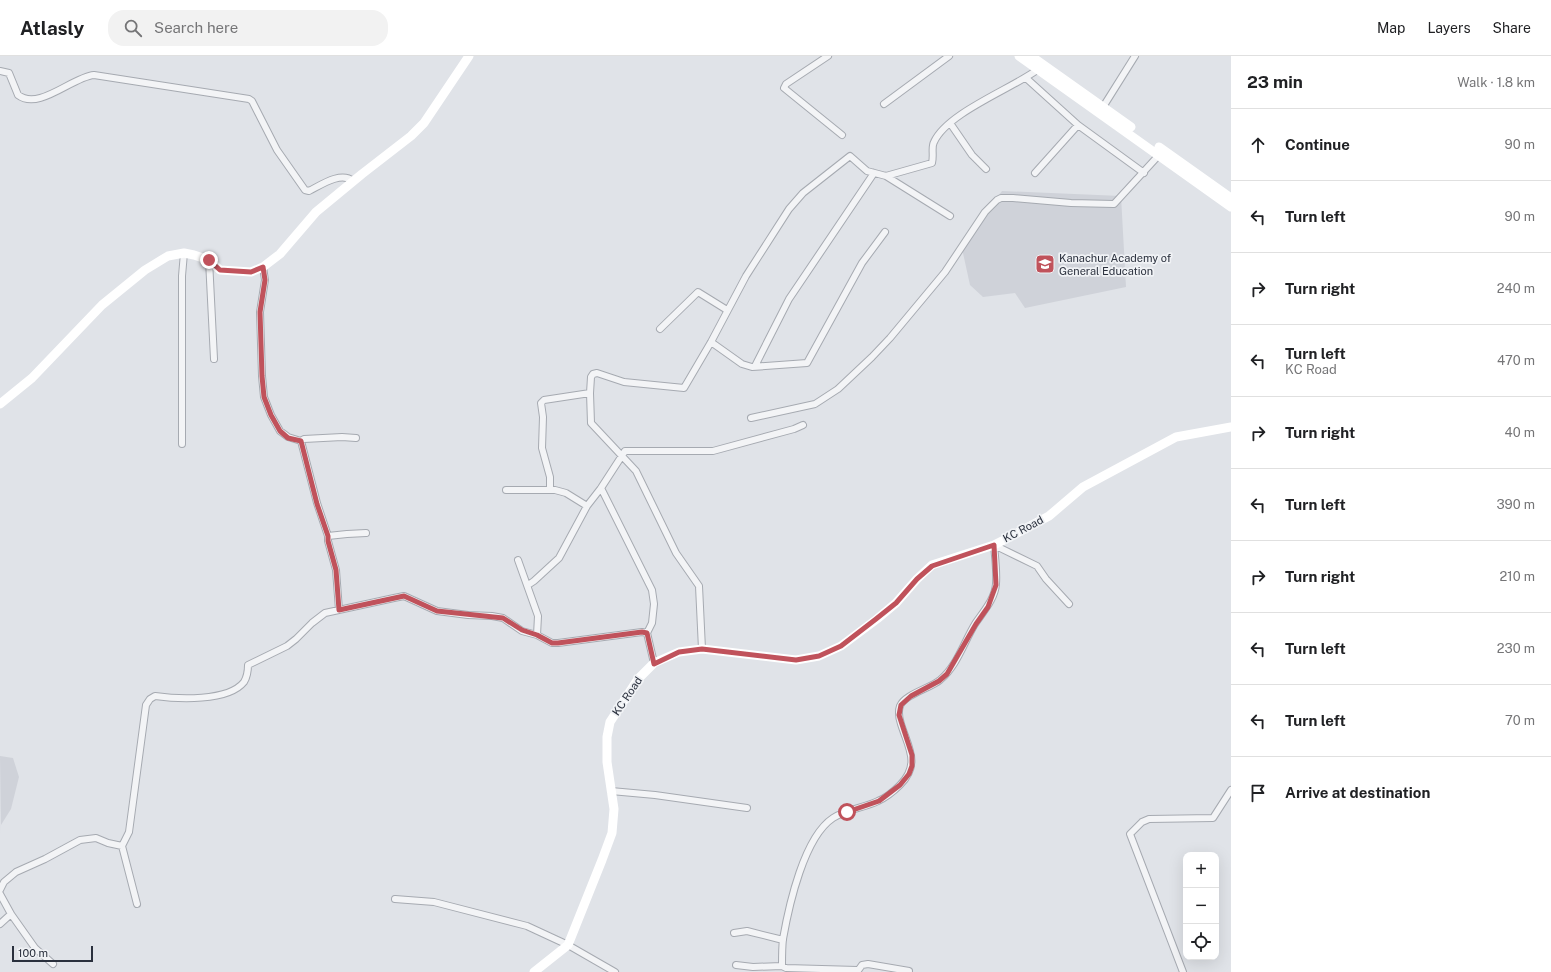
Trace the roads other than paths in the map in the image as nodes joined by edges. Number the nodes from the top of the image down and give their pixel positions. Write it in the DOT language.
graph roads {
  1 [pos="469,56"];
  2 [pos="828,56"];
  3 [pos="949,56"];
  4 [pos="1019,56"];
  5 [pos="1135,56"];
  6 [pos="1035,57"];
  7 [pos="1037,70"];
  8 [pos="0,71"];
  9 [pos="1026,78"];
  10 [pos="1055,78"];
  11 [pos="884,104"];
  12 [pos="1103,107"];
  13 [pos="950,123"];
  14 [pos="1078,125"];
  15 [pos="842,135"];
  16 [pos="1146,141"];
  17 [pos="1159,155"];
  18 [pos="986,169"];
  19 [pos="874,173"];
  20 [pos="1035,173"];
  21 [pos="1144,173"];
  22 [pos="886,176"];
  23 [pos="353,181"];
  24 [pos="1219,194"];
  25 [pos="1231,198"];
  26 [pos="1231,207"];
  27 [pos="950,216"];
  28 [pos="886,232"];
  29 [pos="184,253"];
  30 [pos="209,260"];
  31 [pos="263,267"];
  32 [pos="727,310"];
  33 [pos="660,328"];
  34 [pos="711,342"];
  35 [pos="214,359"];
  36 [pos="756,366"];
  37 [pos="590,393"];
  38 [pos="0,404"];
  39 [pos="751,418"];
  40 [pos="803,425"];
  41 [pos="1231,427"];
  42 [pos="356,438"];
  43 [pos="301,441"];
  44 [pos="182,444"];
  45 [pos="621,455"];
  46 [pos="601,488"];
  47 [pos="506,490"];
  48 [pos="550,490"];
  49 [pos="587,506"];
  50 [pos="366,533"];
  51 [pos="328,536"];
  52 [pos="994,545"];
  53 [pos="518,560"];
  54 [pos="528,585"];
  55 [pos="1070,604"];
  56 [pos="339,610"];
  57 [pos="647,633"];
  58 [pos="537,635"];
  59 [pos="702,649"];
  60 [pos="654,664"];
  61 [pos="1231,790"];
  62 [pos="612,791"];
  63 [pos="747,808"];
  64 [pos="122,846"];
  65 [pos="0,890"];
  66 [pos="0,894"];
  67 [pos="395,899"];
  68 [pos="138,904"];
  69 [pos="10,914"];
  70 [pos="0,924"];
  71 [pos="734,933"];
  72 [pos="783,940"];
  73 [pos="568,945"];
  74 [pos="53,964"];
  75 [pos="736,965"];
  76 [pos="782,966"];
  77 [pos="857,971"];
  78 [pos="909,971"];
  79 [pos="534,972"];
  80 [pos="615,972"];
  81 [pos="1183,972"];
  1 -- 23 [label="main road"];
  2 -- 15 [label="street"];
  3 -- 11 [label="street"];
  4 -- 7 [label="main road"];
  5 -- 12 [label="street"];
  6 -- 10 [label="main road"];
  7 -- 9 [label="street"];
  7 -- 10 [label="main road"];
  8 -- 23 [label="street"];
  9 -- 13 [label="street"];
  9 -- 14 [label="street"];
  10 -- 12 [label="main road"];
  10 -- 16 [label="main road"];
  12 -- 16 [label="main road"];
  13 -- 18 [label="street"];
  13 -- 22 [label="street"];
  14 -- 20 [label="street"];
  14 -- 21 [label="street"];
  16 -- 17 [label="main road"];
  16 -- 24 [label="main road"];
  17 -- 21 [label="street"];
  17 -- 24 [label="main road"];
  19 -- 22 [label="street"];
  19 -- 32 [label="street"];
  19 -- 36 [label="street"];
  21 -- 39 [label="street"];
  22 -- 27 [label="street"];
  23 -- 31 [label="main road"];
  24 -- 25 [label="main road"];
  24 -- 26 [label="main road"];
  28 -- 36 [label="street"];
  29 -- 30 [label="main road"];
  29 -- 38 [label="main road"];
  29 -- 44 [label="street"];
  30 -- 31 [label="main road"];
  30 -- 35 [label="street"];
  31 -- 43 [label="street"];
  32 -- 33 [label="street"];
  32 -- 34 [label="street"];
  34 -- 36 [label="street"];
  34 -- 37 [label="street"];
  37 -- 45 [label="street"];
  37 -- 48 [label="street"];
  40 -- 45 [label="street"];
  41 -- 52 [label="main road, KC Road"];
  42 -- 43 [label="street"];
  43 -- 51 [label="street"];
  45 -- 46 [label="street"];
  45 -- 59 [label="street"];
  46 -- 49 [label="street"];
  46 -- 57 [label="street"];
  47 -- 48 [label="street"];
  48 -- 49 [label="street"];
  49 -- 54 [label="street"];
  50 -- 51 [label="street"];
  51 -- 56 [label="street"];
  52 -- 55 [label="street"];
  52 -- 59 [label="main road, KC Road"];
  52 -- 72 [label="street"];
  53 -- 54 [label="street"];
  54 -- 58 [label="street"];
  56 -- 58 [label="street"];
  56 -- 64 [label="street"];
  57 -- 58 [label="street"];
  57 -- 60 [label="street"];
  59 -- 60 [label="main road, KC Road"];
  60 -- 62 [label="main road, KC Road"];
  61 -- 81 [label="street"];
  62 -- 63 [label="street"];
  62 -- 73 [label="main road, KC Road"];
  64 -- 65 [label="street"];
  64 -- 68 [label="street"];
  66 -- 69 [label="street"];
  67 -- 73 [label="street"];
  69 -- 70 [label="street"];
  69 -- 74 [label="street"];
  71 -- 72 [label="street"];
  72 -- 76 [label="street"];
  73 -- 79 [label="main road"];
  73 -- 80 [label="street"];
  75 -- 76 [label="street"];
  76 -- 77 [label="street"];
  77 -- 78 [label="street"];
}
